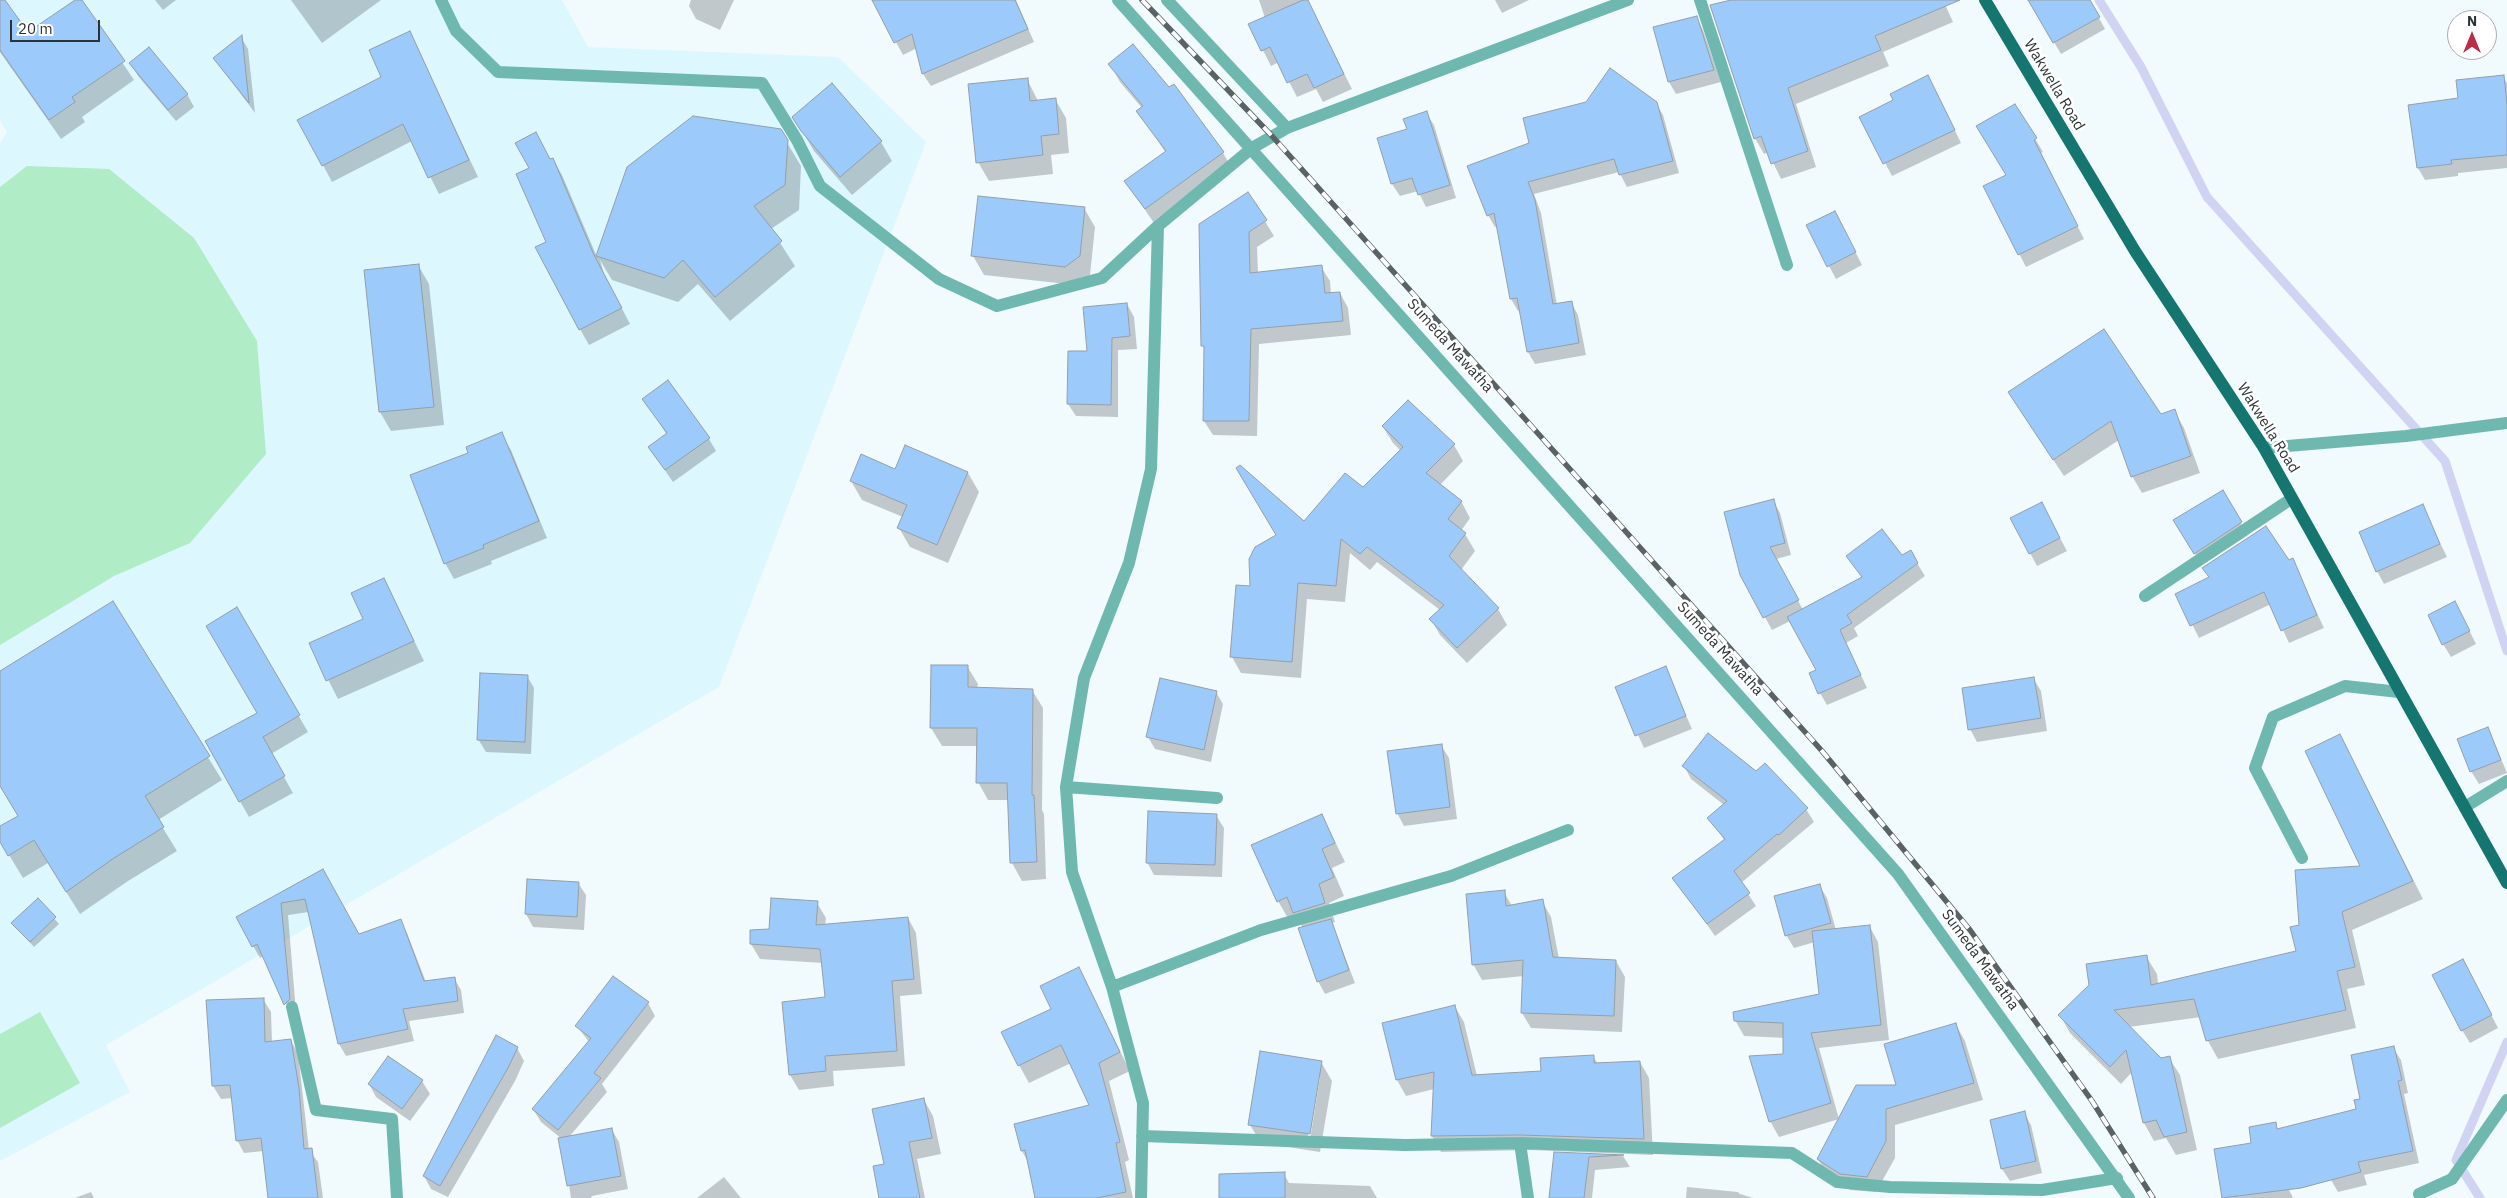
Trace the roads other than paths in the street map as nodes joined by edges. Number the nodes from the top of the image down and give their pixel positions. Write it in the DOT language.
graph roads {
  1 [pos="441,0"];
  2 [pos="1118,0"];
  3 [pos="1167,0"];
  4 [pos="1628,0"];
  5 [pos="1700,0"];
  6 [pos="1985,0"];
  7 [pos="1287,128"];
  8 [pos="1252,148"];
  9 [pos="1158,226"];
  10 [pos="1787,265"];
  11 [pos="2507,423"];
  12 [pos="2264,448"];
  13 [pos="2292,498"];
  14 [pos="2145,596"];
  15 [pos="2399,692"];
  16 [pos="2507,781"];
  17 [pos="1066,787"];
  18 [pos="1218,798"];
  19 [pos="2465,807"];
  20 [pos="1568,830"];
  21 [pos="2302,858"];
  22 [pos="2507,883"];
  23 [pos="1112,988"];
  24 [pos="292,1007"];
  25 [pos="2507,1100"];
  26 [pos="1142,1136"];
  27 [pos="1520,1143"];
  28 [pos="2117,1178"];
  29 [pos="1891,1192"];
  30 [pos="2419,1194"];
  31 [pos="397,1198"];
  32 [pos="1141,1198"];
  33 [pos="1528,1198"];
  34 [pos="2129,1198"];
  1 -- 9 [label="street"];
  2 -- 8 [label="street, Sumeda Mawatha"];
  3 -- 7 [label="street"];
  4 -- 7 [label="street"];
  5 -- 10 [label="street"];
  6 -- 12 [label="main road, Wakwella Road"];
  7 -- 8 [label="street"];
  8 -- 9 [label="street"];
  8 -- 28 [label="street, Sumeda Mawatha"];
  9 -- 17 [label="street"];
  11 -- 12 [label="street"];
  12 -- 13 [label="main road, Wakwella Road"];
  13 -- 14 [label="street"];
  13 -- 15 [label="main road, Wakwella Road"];
  15 -- 19 [label="main road, Wakwella Road"];
  15 -- 21 [label="street"];
  16 -- 19 [label="street"];
  17 -- 18 [label="street"];
  17 -- 23 [label="street"];
  19 -- 22 [label="main road, Wakwella Road"];
  20 -- 23 [label="street"];
  23 -- 26 [label="street"];
  24 -- 31 [label="street"];
  25 -- 30 [label="street"];
  26 -- 27 [label="street"];
  26 -- 32 [label="street"];
  27 -- 29 [label="street"];
  27 -- 33 [label="street"];
  28 -- 29 [label="street"];
  28 -- 34 [label="street, Sumeda Mawatha"];
}
